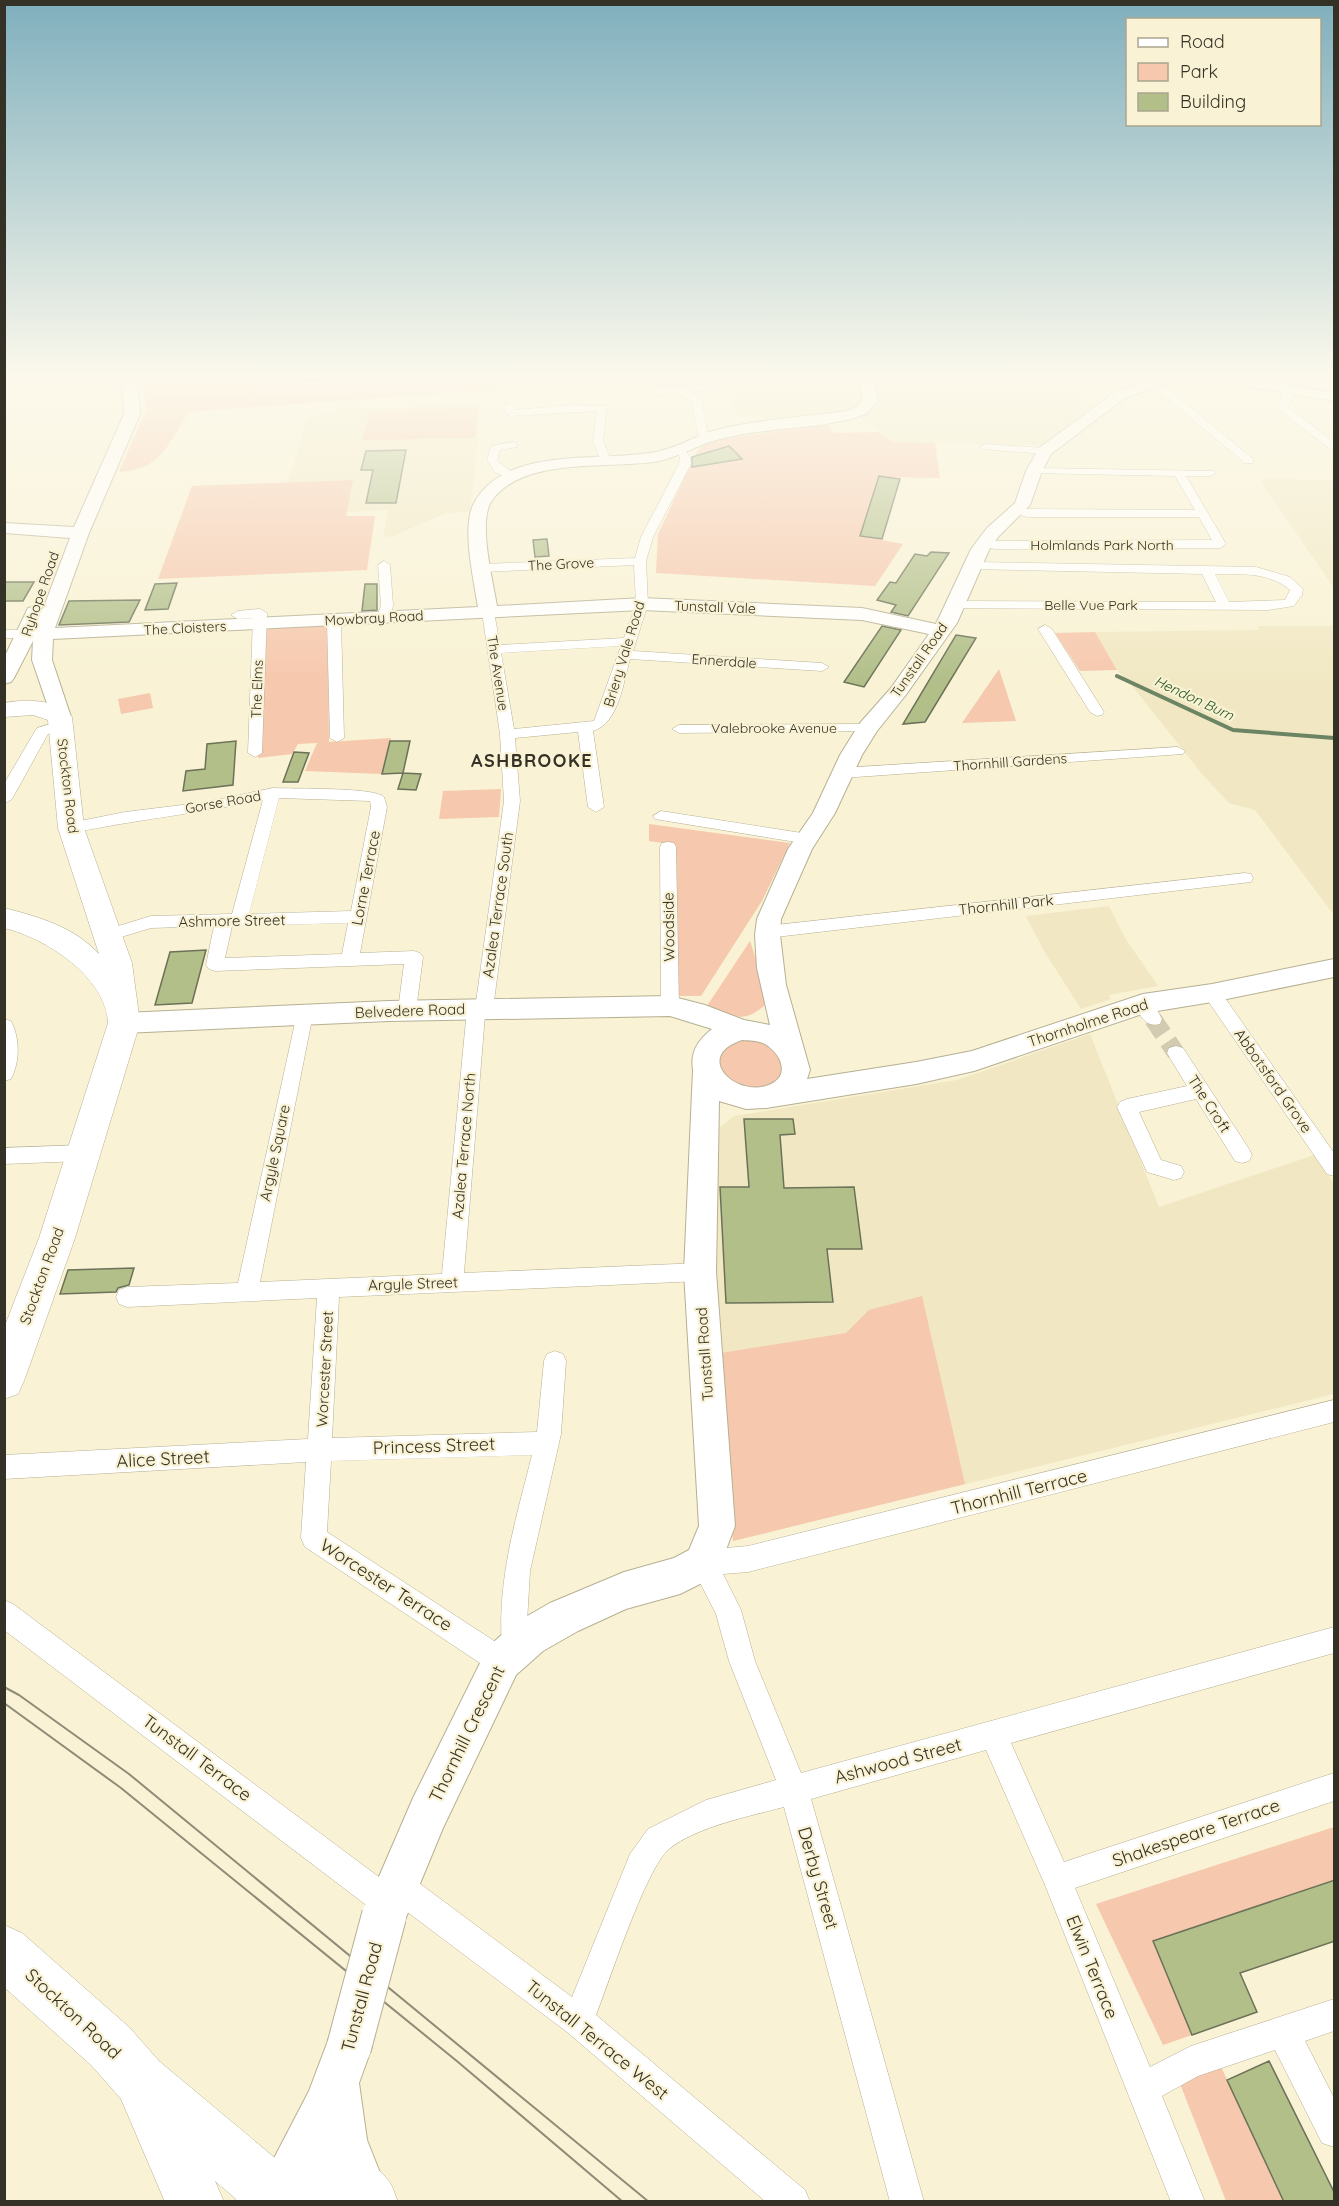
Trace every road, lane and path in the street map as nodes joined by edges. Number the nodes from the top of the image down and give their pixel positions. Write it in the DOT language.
graph roads {
  1 [pos="88,478"];
  2 [pos="104,478"];
  3 [pos="512,478"];
  4 [pos="678,478"];
  5 [pos="1032,478"];
  6 [pos="1181,478"];
  7 [pos="1017,511"];
  8 [pos="1202,514"];
  9 [pos="4,528"];
  10 [pos="61,532"];
  11 [pos="80,532"];
  12 [pos="985,543"];
  13 [pos="640,561"];
  14 [pos="384,565"];
  15 [pos="973,566"];
  16 [pos="483,568"];
  17 [pos="1206,569"];
  18 [pos="642,604"];
  19 [pos="956,604"];
  20 [pos="1225,606"];
  21 [pos="488,612"];
  22 [pos="238,615"];
  23 [pos="384,618"];
  24 [pos="334,621"];
  25 [pos="260,624"];
  26 [pos="1045,629"];
  27 [pos="941,631"];
  28 [pos="4,634"];
  29 [pos="36,640"];
  30 [pos="628,648"];
  31 [pos="494,650"];
  32 [pos="822,667"];
  33 [pos="5,678"];
  34 [pos="47,678"];
  35 [pos="4,710"];
  36 [pos="1097,712"];
  37 [pos="61,721"];
  38 [pos="585,728"];
  39 [pos="868,728"];
  40 [pos="680,729"];
  41 [pos="507,734"];
  42 [pos="337,738"];
  43 [pos="1178,751"];
  44 [pos="255,753"];
  45 [pos="842,773"];
  46 [pos="273,793"];
  47 [pos="376,797"];
  48 [pos="4,798"];
  49 [pos="512,801"];
  50 [pos="596,807"];
  51 [pos="661,816"];
  52 [pos="71,828"];
  53 [pos="808,839"];
  54 [pos="668,847"];
  55 [pos="1245,878"];
  56 [pos="93,894"];
  57 [pos="4,918"];
  58 [pos="358,918"];
  59 [pos="232,921"];
  60 [pos="48,931"];
  61 [pos="767,932"];
  62 [pos="108,935"];
  63 [pos="350,959"];
  64 [pos="1332,973"];
  65 [pos="776,989"];
  66 [pos="1212,993"];
  67 [pos="480,1009"];
  68 [pos="683,1009"];
  69 [pos="407,1010"];
  70 [pos="304,1014"];
  71 [pos="124,1015"];
  72 [pos="4,1026"];
  73 [pos="748,1030"];
  74 [pos="1176,1053"];
  75 [pos="793,1054"];
  76 [pos="708,1059"];
  77 [pos="4,1074"];
  78 [pos="844,1084"];
  79 [pos="1200,1090"];
  80 [pos="761,1098"];
  81 [pos="703,1141"];
  82 [pos="1242,1155"];
  83 [pos="4,1156"];
  84 [pos="79,1161"];
  85 [pos="1335,1168"];
  86 [pos="1174,1172"];
  87 [pos="699,1272"];
  88 [pos="452,1282"];
  89 [pos="329,1288"];
  90 [pos="247,1292"];
  91 [pos="127,1297"];
  92 [pos="4,1339"];
  93 [pos="555,1361"];
  94 [pos="4,1381"];
  95 [pos="1335,1411"];
  96 [pos="547,1443"];
  97 [pos="321,1450"];
  98 [pos="4,1467"];
  99 [pos="703,1563"];
  100 [pos="4,1613"];
  101 [pos="1335,1640"];
  102 [pos="509,1654"];
  103 [pos="993,1735"];
  104 [pos="1335,1786"];
  105 [pos="794,1790"];
  106 [pos="1057,1880"];
  107 [pos="390,1901"];
  108 [pos="4,1951"];
  109 [pos="1335,2015"];
  110 [pos="578,2021"];
  111 [pos="1284,2032"];
  112 [pos="344,2062"];
  113 [pos="140,2080"];
  114 [pos="1141,2090"];
  115 [pos="1335,2131"];
  116 [pos="274,2193"];
  117 [pos="367,2200"];
  118 [pos="195,2202"];
  119 [pos="793,2202"];
  120 [pos="907,2202"];
  121 [pos="1188,2202"];
  1 -- 10 [label="street, Ryhope Road"];
  2 -- 11 [label="street, Ryhope Road"];
  3 -- 16 [label="street"];
  4 -- 13 [label="street"];
  5 -- 7 [label="street, Tunstall Road"];
  6 -- 8 [label="street"];
  7 -- 8 [label="street"];
  7 -- 12 [label="street, Tunstall Road"];
  8 -- 12 [label="street, Holmlands Park North"];
  9 -- 10 [label="street"];
  10 -- 11 [label="street"];
  10 -- 29 [label="street, Ryhope Road"];
  11 -- 29 [label="street, Ryhope Road"];
  12 -- 15 [label="street, Tunstall Road"];
  13 -- 16 [label="street, The Grove"];
  13 -- 18 [label="street, Briery Vale Road"];
  14 -- 23 [label="street"];
  15 -- 17 [label="street"];
  15 -- 19 [label="street, Tunstall Road"];
  16 -- 21 [label="street"];
  17 -- 20 [label="street"];
  17 -- 20 [label="street, Belle Vue Park"];
  18 -- 21 [label="street, Tunstall Vale"];
  18 -- 27 [label="street, Tunstall Vale"];
  18 -- 30 [label="street, Briery Vale Road"];
  19 -- 20 [label="street, Belle Vue Park"];
  19 -- 27 [label="street, Tunstall Road"];
  21 -- 23 [label="street, Mowbray Road"];
  21 -- 31 [label="street, The Avenue"];
  22 -- 25 [label="street, The Cloisters"];
  23 -- 24 [label="street, Mowbray Road"];
  24 -- 25 [label="street, Mowbray Road"];
  24 -- 42 [label="street"];
  25 -- 29 [label="street, The Cloisters"];
  25 -- 44 [label="street, The Elms"];
  26 -- 36 [label="street"];
  27 -- 39 [label="street, Tunstall Road"];
  28 -- 29 [label="street"];
  29 -- 33 [label="street, Ryhope Road"];
  29 -- 34 [label="street, Ryhope Road"];
  30 -- 31 [label="street, Ennerdale"];
  30 -- 32 [label="street, Ennerdale"];
  30 -- 38 [label="street, Briery Vale Road"];
  31 -- 41 [label="street, The Avenue"];
  34 -- 37 [label="street, Stockton Road"];
  35 -- 37 [label="highway"];
  37 -- 48 [label="street"];
  37 -- 52 [label="highway, Stockton Road"];
  38 -- 41 [label="street"];
  38 -- 50 [label="street"];
  39 -- 40 [label="street, Valebrooke Avenue"];
  39 -- 45 [label="street, Tunstall Road"];
  41 -- 49 [label="street, The Avenue"];
  43 -- 45 [label="street, Thornhill Gardens"];
  45 -- 53 [label="street, Tunstall Road"];
  46 -- 47 [label="street, Gorse Road"];
  46 -- 52 [label="street, Gorse Road"];
  46 -- 59 [label="street"];
  47 -- 58 [label="street, Lorne Terrace"];
  49 -- 67 [label="street, Azalea Terrace South"];
  51 -- 53 [label="street"];
  52 -- 56 [label="highway, Stockton Road"];
  53 -- 61 [label="street, Tunstall Road"];
  54 -- 68 [label="street, Woodside"];
  55 -- 61 [label="street, Thornhill Park"];
  56 -- 60 [label="highway"];
  56 -- 62 [label="highway, Stockton Road"];
  57 -- 60 [label="highway"];
  58 -- 59 [label="street, Ashmore Street"];
  58 -- 63 [label="street, Lorne Terrace"];
  59 -- 62 [label="street, Ashmore Street"];
  59 -- 63 [label="street"];
  60 -- 71 [label="highway"];
  61 -- 65 [label="street, Tunstall Road"];
  62 -- 71 [label="highway, Stockton Road"];
  63 -- 69 [label="street"];
  64 -- 66 [label="street, Thornholme Road"];
  65 -- 73 [label="street"];
  65 -- 75 [label="street, Tunstall Road"];
  66 -- 78 [label="street, Thornholme Road"];
  66 -- 85 [label="street, Abbotsford Grove"];
  67 -- 68 [label="street, Belvedere Road"];
  67 -- 69 [label="street, Belvedere Road"];
  67 -- 88 [label="street, Azalea Terrace North"];
  68 -- 73 [label="street, Belvedere Road"];
  68 -- 76 [label="street"];
  69 -- 70 [label="street, Belvedere Road"];
  70 -- 71 [label="street, Belvedere Road"];
  70 -- 90 [label="street, Argyle Square"];
  71 -- 84 [label="highway, Stockton Road"];
  72 -- 77 [label="street"];
  73 -- 75 [label="street"];
  73 -- 76 [label="street"];
  74 -- 79 [label="street, The Croft"];
  75 -- 78 [label="street, Thornholme Road"];
  75 -- 80 [label="street"];
  76 -- 80 [label="street"];
  76 -- 81 [label="street, Tunstall Road"];
  78 -- 80 [label="street, Thornholme Road"];
  79 -- 82 [label="street, The Croft"];
  79 -- 86 [label="street"];
  80 -- 81 [label="street, Tunstall Road"];
  81 -- 87 [label="street, Tunstall Road"];
  83 -- 84 [label="street"];
  84 -- 92 [label="highway, Stockton Road"];
  84 -- 94 [label="highway, Stockton Road"];
  87 -- 88 [label="street, Argyle Street"];
  87 -- 99 [label="street, Tunstall Road"];
  88 -- 89 [label="street, Argyle Street"];
  89 -- 90 [label="street, Argyle Street"];
  89 -- 97 [label="street, Worcester Street"];
  90 -- 91 [label="street, Argyle Street"];
  93 -- 96 [label="street"];
  95 -- 99 [label="street, Thornhill Terrace"];
  96 -- 97 [label="street, Princess Street"];
  96 -- 102 [label="street"];
  97 -- 98 [label="street, Alice Street"];
  97 -- 102 [label="street, Worcester Terrace"];
  99 -- 102 [label="street, Thornhill Crescent"];
  99 -- 105 [label="street, Derby Street"];
  100 -- 107 [label="street, Tunstall Terrace"];
  101 -- 103 [label="street, Ashwood Street"];
  102 -- 107 [label="street, Thornhill Crescent"];
  103 -- 105 [label="street, Ashwood Street"];
  103 -- 106 [label="street, Elwin Terrace"];
  104 -- 106 [label="street, Shakespeare Terrace"];
  105 -- 110 [label="street, Ashwood Street"];
  105 -- 120 [label="street, Derby Street"];
  106 -- 114 [label="street, Elwin Terrace"];
  107 -- 110 [label="street, Tunstall Terrace West"];
  107 -- 112 [label="street, Tunstall Road, bridge"];
  108 -- 113 [label="highway, Stockton Road"];
  109 -- 111 [label="street"];
  110 -- 119 [label="street, Tunstall Terrace West"];
  111 -- 114 [label="street"];
  111 -- 115 [label="street"];
  112 -- 116 [label="street, Tunstall Road"];
  112 -- 117 [label="street, Tunstall Road"];
  113 -- 116 [label="highway, Stockton Road"];
  113 -- 118 [label="highway, Stockton Road"];
  114 -- 121 [label="street, Elwin Terrace"];
  116 -- 117 [label="highway"];
}
